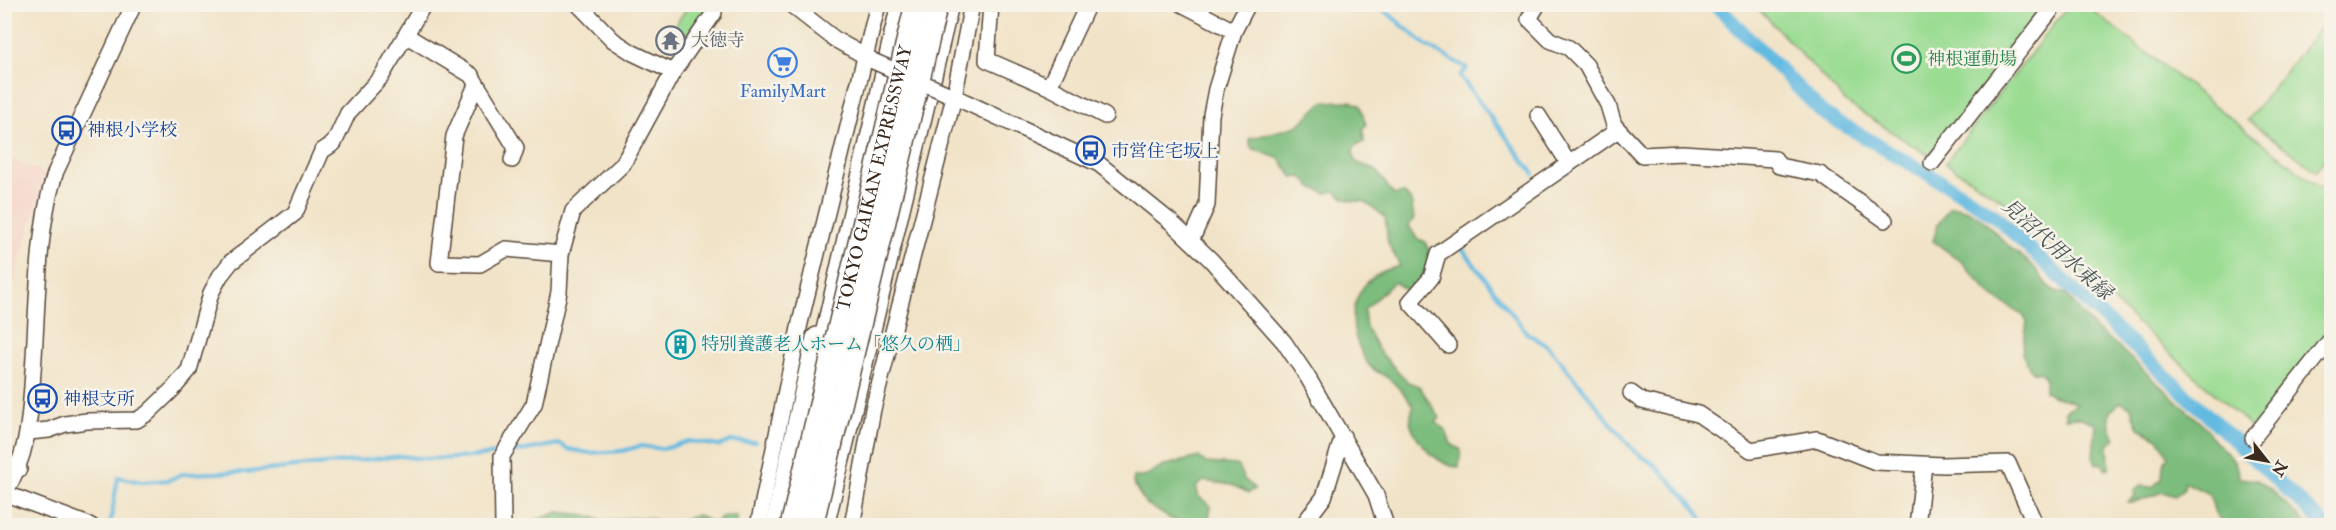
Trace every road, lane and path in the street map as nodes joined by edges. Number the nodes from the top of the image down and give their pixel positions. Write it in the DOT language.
graph roads {
  1 [pos="134,4"];
  2 [pos="424,4"];
  3 [pos="578,4"];
  4 [pos="713,4"];
  5 [pos="790,4"];
  6 [pos="878,4"];
  7 [pos="897,4"];
  8 [pos="902,4"];
  9 [pos="916,4"];
  10 [pos="937,4"];
  11 [pos="950,4"];
  12 [pos="972,4"];
  13 [pos="991,4"];
  14 [pos="1088,4"];
  15 [pos="1182,4"];
  16 [pos="1248,4"];
  17 [pos="1538,4"];
  18 [pos="2056,4"];
  19 [pos="1234,31"];
  20 [pos="407,36"];
  21 [pos="869,58"];
  22 [pos="673,72"];
  23 [pos="476,85"];
  24 [pos="1049,87"];
  25 [pos="950,95"];
  26 [pos="1538,115"];
  27 [pos="1105,116"];
  28 [pos="1618,130"];
  29 [pos="512,160"];
  30 [pos="1932,163"];
  31 [pos="1569,164"];
  32 [pos="1885,220"];
  33 [pos="1191,241"];
  34 [pos="561,254"];
  35 [pos="2331,338"];
  36 [pos="1448,345"];
  37 [pos="1632,393"];
  38 [pos="29,432"];
  39 [pos="1343,436"];
  40 [pos="2253,438"];
  41 [pos="4,462"];
  42 [pos="1924,465"];
  43 [pos="19,469"];
  44 [pos="5,494"];
  45 [pos="64,521"];
  46 [pos="91,525"];
  47 [pos="503,525"];
  48 [pos="758,525"];
  49 [pos="778,525"];
  50 [pos="791,525"];
  51 [pos="813,525"];
  52 [pos="823,525"];
  53 [pos="833,525"];
  54 [pos="852,525"];
  55 [pos="1302,525"];
  56 [pos="1386,525"];
  57 [pos="1917,525"];
  58 [pos="2036,525"];
  1 -- 38 [label="street"];
  2 -- 20 [label="street"];
  3 -- 22 [label="street"];
  4 -- 22 [label="street"];
  5 -- 21 [label="street"];
  6 -- 21 [label="street"];
  7 -- 49 [label="highway"];
  8 -- 49 [label="highway"];
  9 -- 50 [label="highway, TOKYO GAIKAN EXPRESSWAY, bridge"];
  10 -- 51 [label="highway, TOKYO GAIKAN EXPRESSWAY, bridge"];
  11 -- 52 [label="highway"];
  11 -- 53 [label="highway"];
  12 -- 25 [label="street"];
  13 -- 24 [label="street"];
  14 -- 24 [label="street"];
  15 -- 19 [label="street"];
  16 -- 19 [label="street"];
  17 -- 28 [label="street"];
  18 -- 30 [label="street"];
  19 -- 33 [label="street"];
  20 -- 23 [label="street"];
  20 -- 38 [label="street"];
  21 -- 25 [label="street, bridge"];
  21 -- 48 [label="street"];
  22 -- 34 [label="street"];
  23 -- 29 [label="street"];
  23 -- 34 [label="street"];
  24 -- 27 [label="street"];
  25 -- 33 [label="street"];
  25 -- 54 [label="street"];
  26 -- 31 [label="street"];
  28 -- 31 [label="street"];
  28 -- 32 [label="street"];
  31 -- 36 [label="street"];
  33 -- 39 [label="street"];
  34 -- 47 [label="street"];
  35 -- 40 [label="street"];
  37 -- 42 [label="street"];
  38 -- 43 [label="street"];
  39 -- 55 [label="street"];
  39 -- 56 [label="street"];
  41 -- 43 [label="street"];
  42 -- 57 [label="street"];
  42 -- 58 [label="street"];
  43 -- 44 [label="street"];
  44 -- 45 [label="street"];
  45 -- 46 [label="street"];
}
